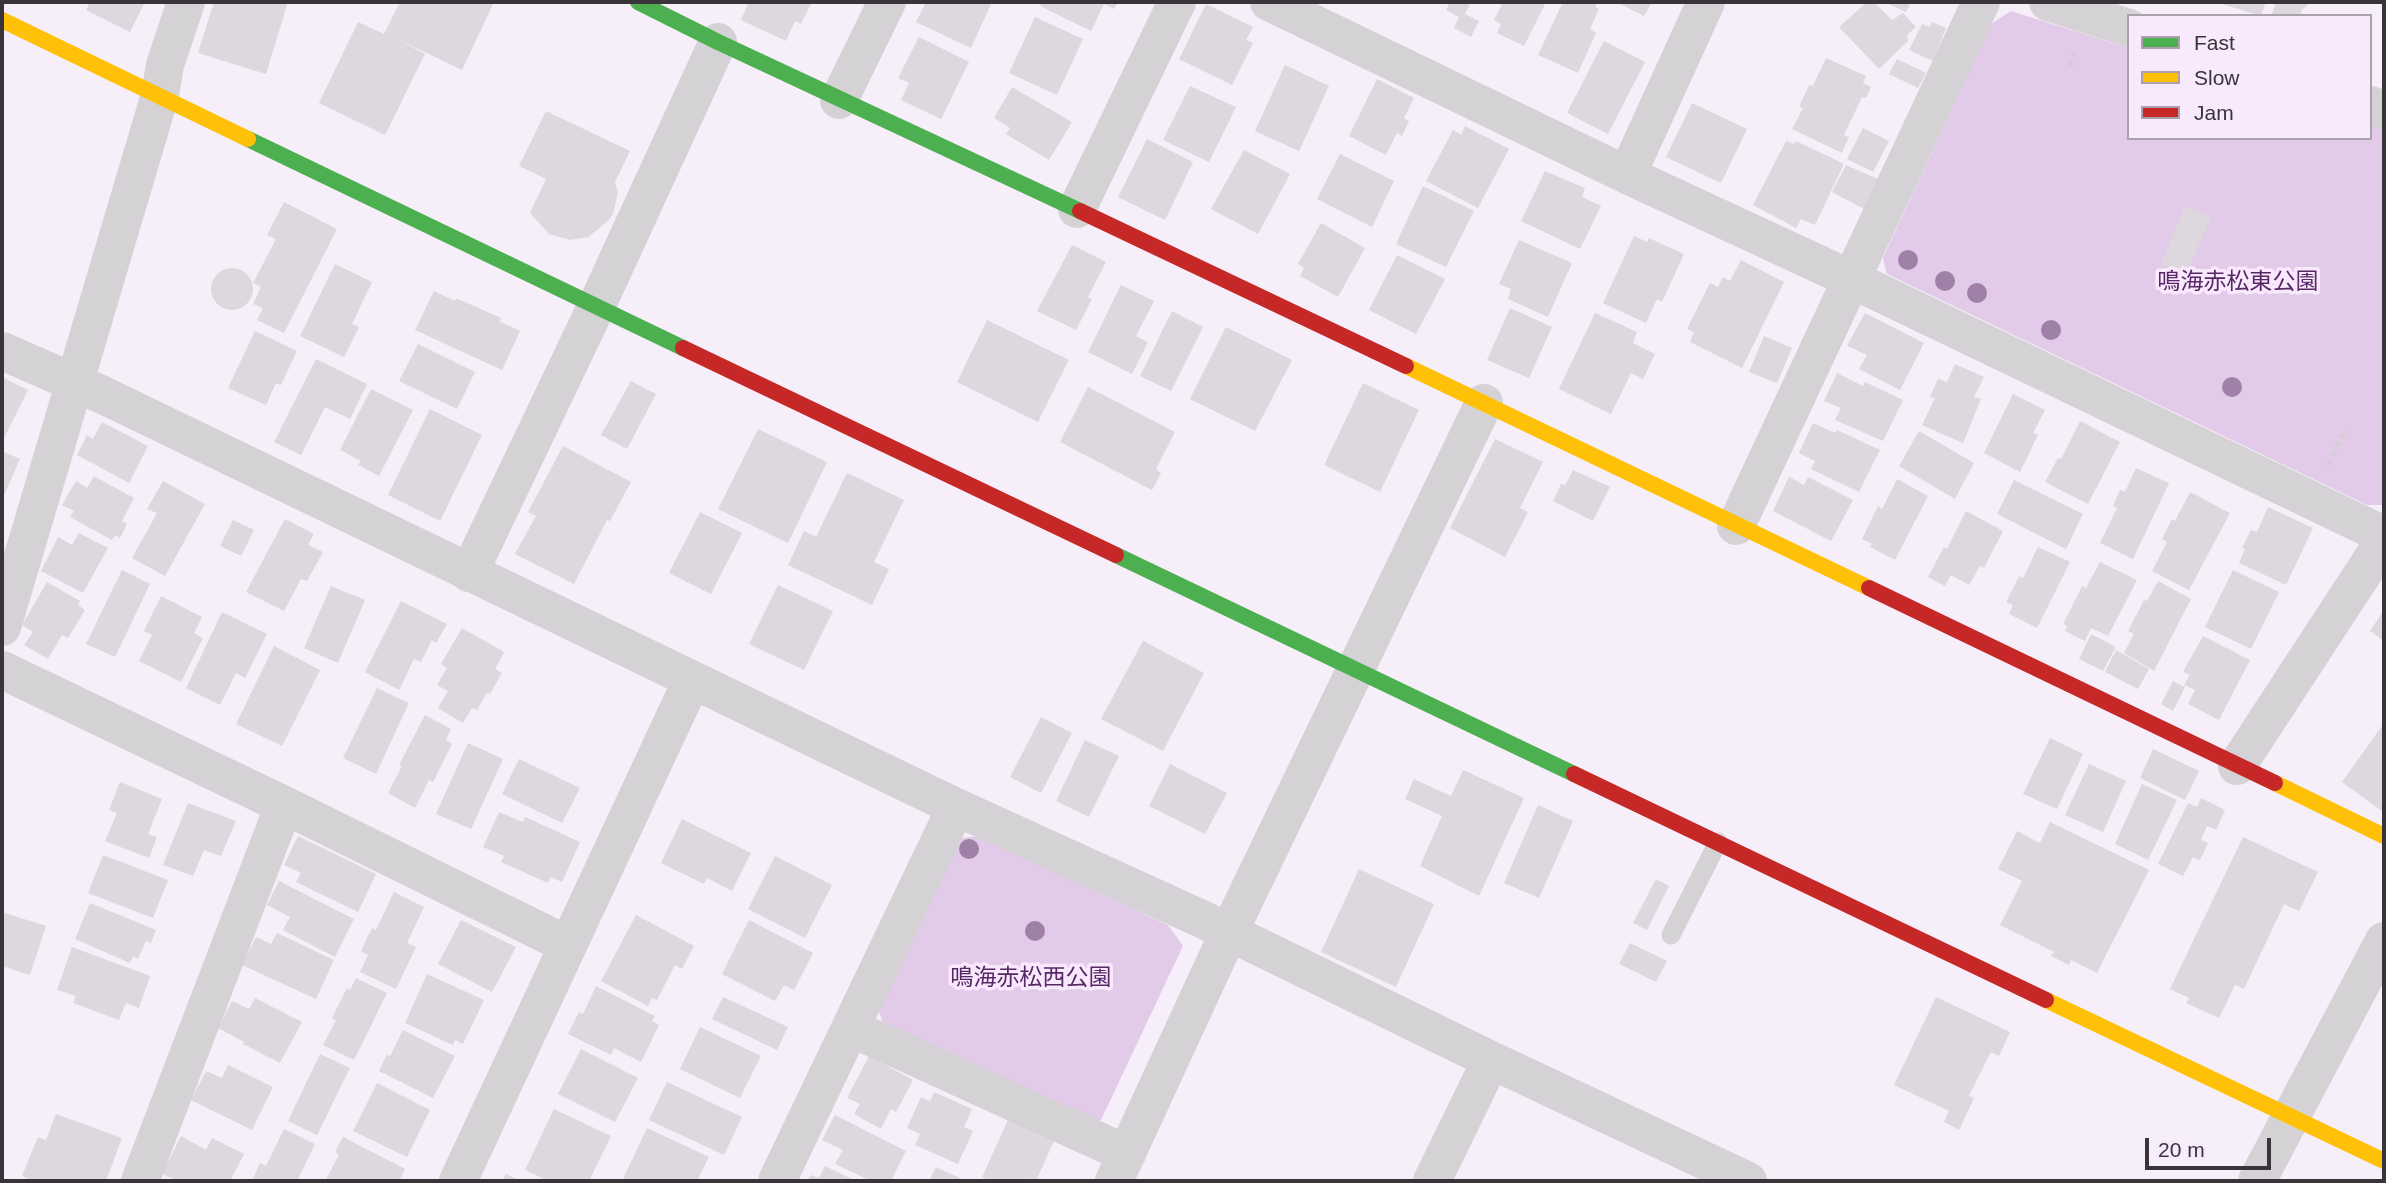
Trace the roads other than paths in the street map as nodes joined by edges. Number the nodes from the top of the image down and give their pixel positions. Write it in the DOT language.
graph roads {
  1 [pos="186,2"];
  2 [pos="638,2"];
  3 [pos="887,2"];
  4 [pos="1177,2"];
  5 [pos="1269,2"];
  6 [pos="1706,2"];
  7 [pos="1981,2"];
  8 [pos="2048,2"];
  9 [pos="2,20"];
  10 [pos="2127,27"];
  11 [pos="718,42"];
  12 [pos="160,95"];
  13 [pos="839,100"];
  14 [pos="1627,175"];
  15 [pos="1077,209"];
  16 [pos="1853,280"];
  17 [pos="596,307"];
  18 [pos="2,351"];
  19 [pos="73,382"];
  20 [pos="1484,402"];
  21 [pos="1736,526"];
  22 [pos="2384,535"];
  23 [pos="2384,541"];
  24 [pos="468,573"];
  25 [pos="2,627"];
  26 [pos="1355,669"];
  27 [pos="2,670"];
  28 [pos="692,680"];
  29 [pos="2237,766"];
  30 [pos="284,805"];
  31 [pos="956,807"];
  32 [pos="2384,836"];
  33 [pos="1718,842"];
  34 [pos="1229,932"];
  35 [pos="1671,935"];
  36 [pos="2384,941"];
  37 [pos="568,945"];
  38 [pos="851,1028"];
  39 [pos="1491,1060"];
  40 [pos="2291,1116"];
  41 [pos="2384,1161"];
  42 [pos="1121,1168"];
  43 [pos="140,1181"];
  44 [pos="458,1181"];
  45 [pos="777,1181"];
  46 [pos="1432,1181"];
  47 [pos="1748,1181"];
  48 [pos="2257,1181"];
  1 -- 12 [label="street"];
  2 -- 11 [label="street"];
  3 -- 13 [label="street"];
  4 -- 15 [label="street"];
  5 -- 14 [label="street"];
  6 -- 14 [label="street"];
  7 -- 16 [label="street"];
  8 -- 10 [label="street"];
  9 -- 12 [label="street"];
  11 -- 13 [label="street"];
  11 -- 17 [label="street"];
  12 -- 17 [label="street"];
  12 -- 19 [label="street"];
  13 -- 15 [label="street"];
  14 -- 16 [label="street"];
  15 -- 20 [label="street"];
  16 -- 21 [label="street"];
  16 -- 22 [label="street"];
  17 -- 24 [label="street"];
  17 -- 26 [label="street"];
  18 -- 19 [label="street"];
  19 -- 24 [label="street"];
  19 -- 25 [label="street"];
  20 -- 21 [label="street"];
  20 -- 26 [label="street"];
  21 -- 29 [label="street"];
  23 -- 29 [label="street"];
  24 -- 28 [label="street"];
  26 -- 33 [label="street"];
  26 -- 34 [label="street"];
  27 -- 30 [label="street"];
  28 -- 31 [label="street"];
  28 -- 37 [label="street"];
  29 -- 32 [label="street"];
  30 -- 37 [label="street"];
  30 -- 43 [label="street"];
  31 -- 34 [label="street"];
  31 -- 38 [label="street"];
  33 -- 35 [label="lane"];
  33 -- 40 [label="street"];
  34 -- 39 [label="street"];
  34 -- 42 [label="street"];
  36 -- 40 [label="street"];
  37 -- 44 [label="street"];
  38 -- 42 [label="street"];
  38 -- 45 [label="street"];
  39 -- 46 [label="street"];
  39 -- 47 [label="street"];
  40 -- 41 [label="street"];
  40 -- 48 [label="street"];
}
